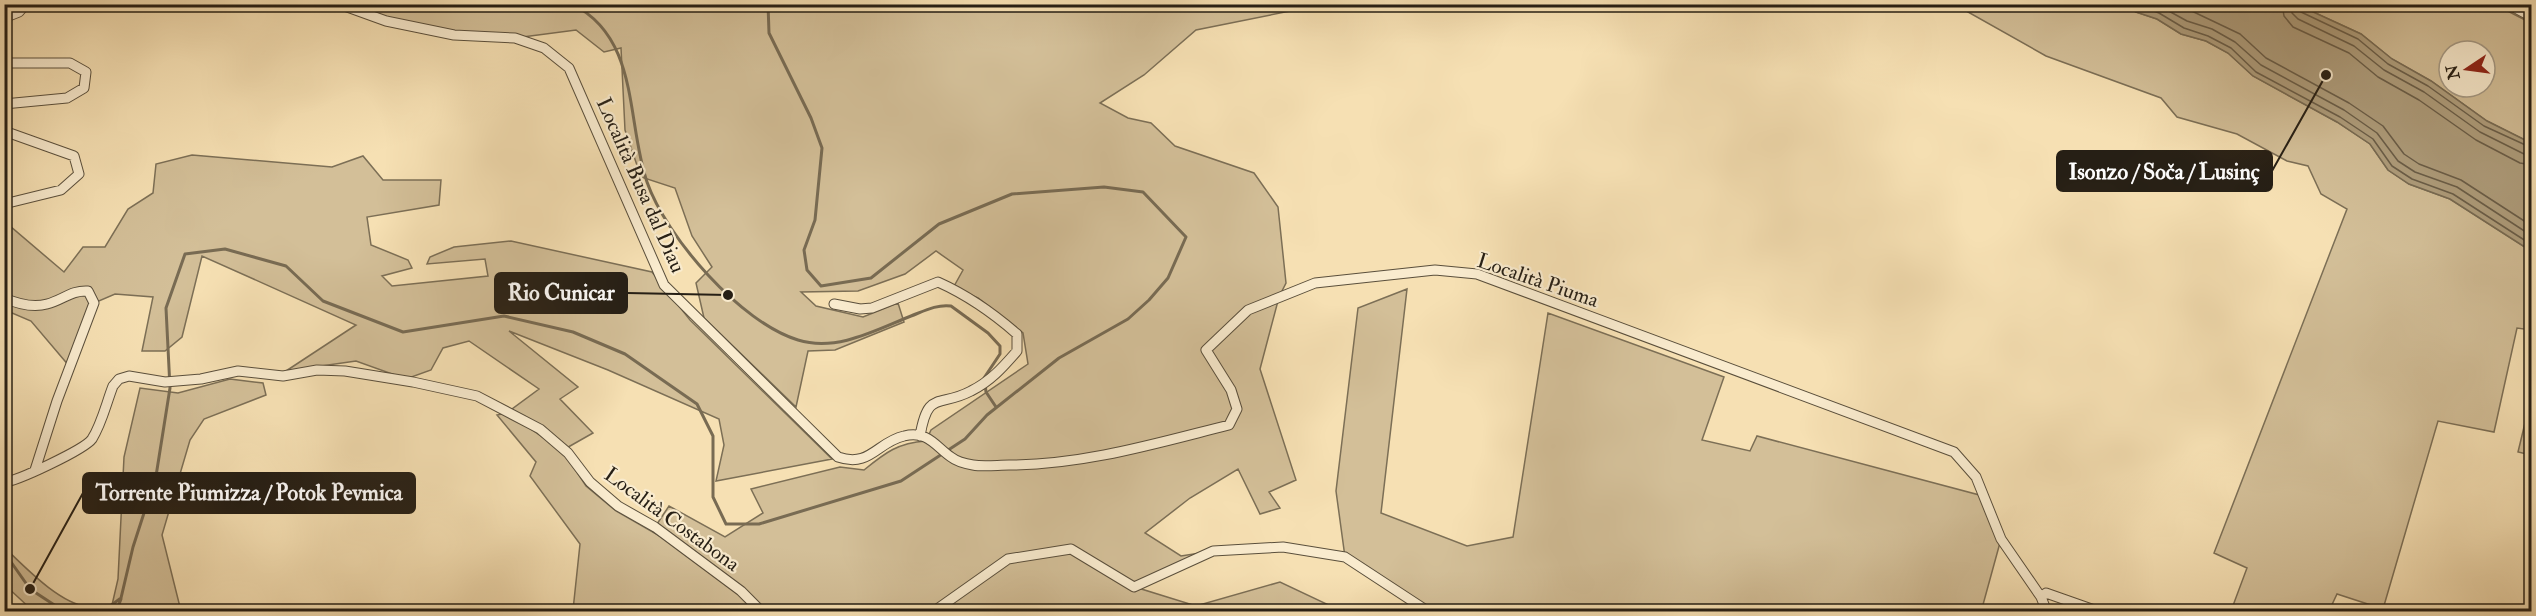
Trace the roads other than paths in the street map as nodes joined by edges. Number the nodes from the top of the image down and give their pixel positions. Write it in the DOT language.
graph roads {
  1 [pos="26,4"];
  2 [pos="339,4"];
  3 [pos="2508,4"];
  4 [pos="2532,17"];
  5 [pos="4,18"];
  6 [pos="4,63"];
  7 [pos="4,104"];
  8 [pos="4,131"];
  9 [pos="4,204"];
  10 [pos="4,298"];
  11 [pos="834,304"];
  12 [pos="920,436"];
  13 [pos="35,470"];
  14 [pos="4,482"];
  15 [pos="2041,597"];
  16 [pos="762,612"];
  17 [pos="933,612"];
  18 [pos="1429,612"];
  19 [pos="2047,612"];
  20 [pos="2100,612"];
  1 -- 5 [label="street"];
  2 -- 12 [label="street, Località Busa dal Diau"];
  3 -- 4 [label="street"];
  6 -- 7 [label="street"];
  8 -- 9 [label="street"];
  10 -- 13 [label="street"];
  11 -- 12 [label="street"];
  12 -- 15 [label="street, Località Piuma"];
  13 -- 14 [label="street"];
  13 -- 16 [label="street, Località Costabona"];
  15 -- 19 [label="street, Località Piuma"];
  15 -- 20 [label="street"];
  17 -- 18 [label="street"];
}
